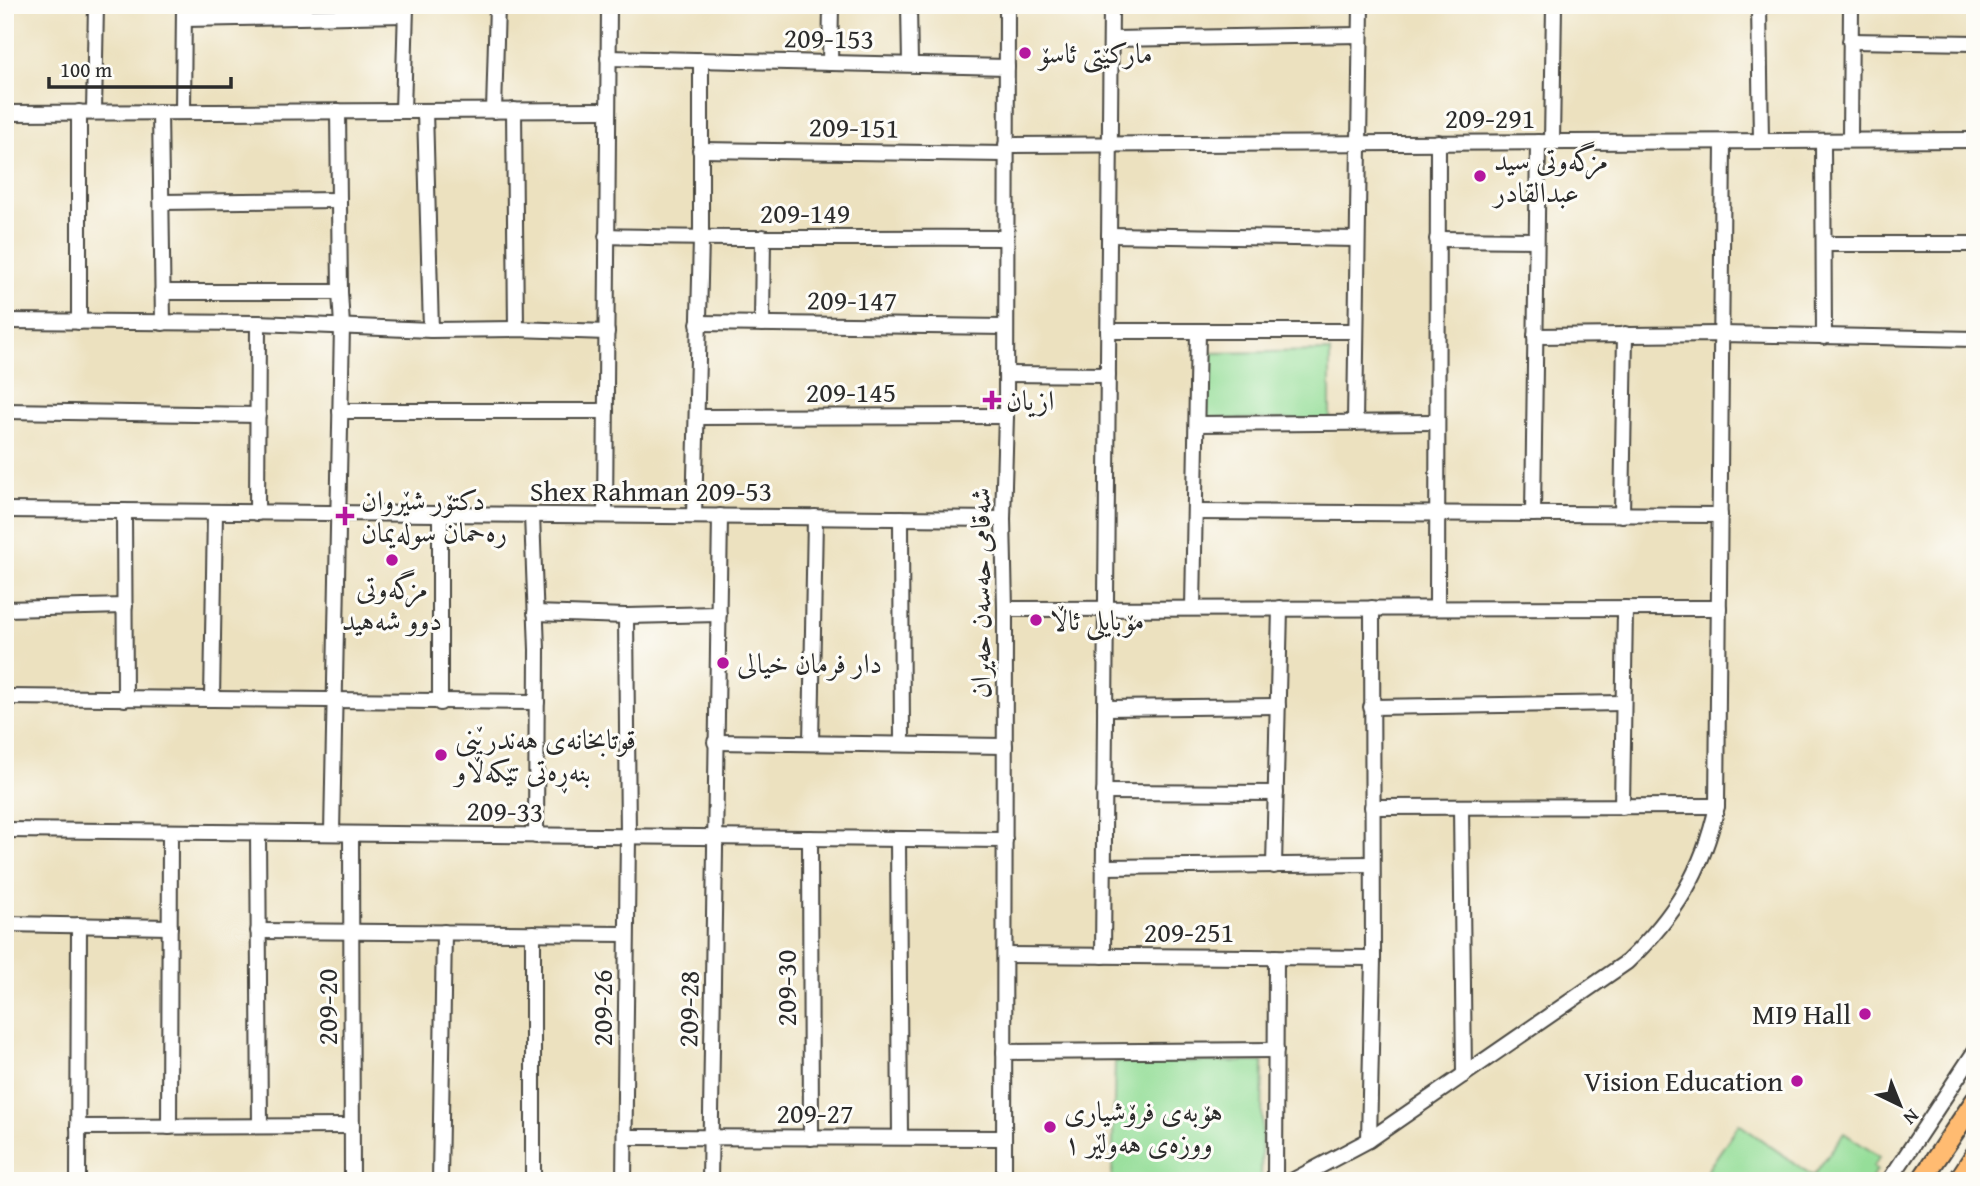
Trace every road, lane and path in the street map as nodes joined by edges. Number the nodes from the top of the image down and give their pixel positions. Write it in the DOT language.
graph roads {
  1 [pos="96,5"];
  2 [pos="497,5"];
  3 [pos="609,5"];
  4 [pos="831,5"];
  5 [pos="909,5"];
  6 [pos="1007,5"];
  7 [pos="1111,5"];
  8 [pos="1361,5"];
  9 [pos="1554,5"];
  10 [pos="1759,5"];
  11 [pos="1851,5"];
  12 [pos="406,10"];
  13 [pos="185,12"];
  14 [pos="1360,35"];
  15 [pos="1111,39"];
  16 [pos="1850,41"];
  17 [pos="1975,43"];
  18 [pos="608,58"];
  19 [pos="701,60"];
  20 [pos="830,63"];
  21 [pos="910,64"];
  22 [pos="1007,66"];
  23 [pos="514,110"];
  24 [pos="606,110"];
  25 [pos="338,111"];
  26 [pos="403,111"];
  27 [pos="425,111"];
  28 [pos="494,111"];
  29 [pos="87,112"];
  30 [pos="183,112"];
  31 [pos="5,113"];
  32 [pos="160,113"];
  33 [pos="1975,140"];
  34 [pos="1761,141"];
  35 [pos="1823,141"];
  36 [pos="1850,141"];
  37 [pos="1438,142"];
  38 [pos="1545,142"];
  39 [pos="1723,142"];
  40 [pos="1359,143"];
  41 [pos="1110,144"];
  42 [pos="1006,149"];
  43 [pos="700,150"];
  44 [pos="340,200"];
  45 [pos="162,202"];
  46 [pos="1109,235"];
  47 [pos="606,236"];
  48 [pos="763,237"];
  49 [pos="1005,238"];
  50 [pos="701,239"];
  51 [pos="1357,239"];
  52 [pos="1437,239"];
  53 [pos="1536,240"];
  54 [pos="1824,244"];
  55 [pos="1975,244"];
  56 [pos="162,292"];
  57 [pos="340,292"];
  58 [pos="5,321"];
  59 [pos="79,322"];
  60 [pos="163,323"];
  61 [pos="258,323"];
  62 [pos="698,323"];
  63 [pos="762,324"];
  64 [pos="342,326"];
  65 [pos="1006,327"];
  66 [pos="516,329"];
  67 [pos="431,330"];
  68 [pos="1108,331"];
  69 [pos="1198,331"];
  70 [pos="1356,331"];
  71 [pos="607,332"];
  72 [pos="1625,334"];
  73 [pos="1721,334"];
  74 [pos="1535,337"];
  75 [pos="1824,337"];
  76 [pos="1975,339"];
  77 [pos="1006,374"];
  78 [pos="1108,375"];
  79 [pos="5,411"];
  80 [pos="341,411"];
  81 [pos="606,411"];
  82 [pos="258,415"];
  83 [pos="1006,416"];
  84 [pos="697,417"];
  85 [pos="1436,422"];
  86 [pos="1354,423"];
  87 [pos="1197,424"];
  88 [pos="5,510"];
  89 [pos="124,511"];
  90 [pos="215,512"];
  91 [pos="1195,512"];
  92 [pos="257,513"];
  93 [pos="339,514"];
  94 [pos="1437,514"];
  95 [pos="1533,514"];
  96 [pos="1622,514"];
  97 [pos="440,515"];
  98 [pos="532,515"];
  99 [pos="605,515"];
  100 [pos="1720,515"];
  101 [pos="694,516"];
  102 [pos="720,516"];
  103 [pos="815,517"];
  104 [pos="901,518"];
  105 [pos="1003,519"];
  106 [pos="125,606"];
  107 [pos="1106,608"];
  108 [pos="1193,608"];
  109 [pos="1280,608"];
  110 [pos="1372,608"];
  111 [pos="1437,608"];
  112 [pos="1625,608"];
  113 [pos="1719,608"];
  114 [pos="5,609"];
  115 [pos="1005,609"];
  116 [pos="535,613"];
  117 [pos="719,614"];
  118 [pos="625,615"];
  119 [pos="5,697"];
  120 [pos="125,699"];
  121 [pos="212,699"];
  122 [pos="334,701"];
  123 [pos="537,702"];
  124 [pos="440,703"];
  125 [pos="1623,703"];
  126 [pos="1278,706"];
  127 [pos="1371,707"];
  128 [pos="1105,708"];
  129 [pos="715,742"];
  130 [pos="811,743"];
  131 [pos="902,744"];
  132 [pos="1005,746"];
  133 [pos="1104,792"];
  134 [pos="1276,793"];
  135 [pos="1717,806"];
  136 [pos="1372,807"];
  137 [pos="1461,807"];
  138 [pos="1622,807"];
  139 [pos="5,830"];
  140 [pos="170,832"];
  141 [pos="258,833"];
  142 [pos="332,834"];
  143 [pos="351,834"];
  144 [pos="536,835"];
  145 [pos="628,836"];
  146 [pos="714,837"];
  147 [pos="810,838"];
  148 [pos="898,839"];
  149 [pos="1005,840"];
  150 [pos="1372,864"];
  151 [pos="1275,866"];
  152 [pos="1103,867"];
  153 [pos="5,924"];
  154 [pos="79,925"];
  155 [pos="170,927"];
  156 [pos="258,931"];
  157 [pos="352,932"];
  158 [pos="444,932"];
  159 [pos="533,933"];
  160 [pos="626,934"];
  161 [pos="1004,955"];
  162 [pos="1103,956"];
  163 [pos="1276,957"];
  164 [pos="1373,958"];
  165 [pos="1276,1050"];
  166 [pos="1975,1051"];
  167 [pos="1004,1052"];
  168 [pos="1464,1075"];
  169 [pos="1975,1101"];
  170 [pos="260,1126"];
  171 [pos="352,1126"];
  172 [pos="78,1127"];
  173 [pos="169,1127"];
  174 [pos="626,1137"];
  175 [pos="711,1138"];
  176 [pos="811,1138"];
  177 [pos="900,1138"];
  178 [pos="1004,1138"];
  179 [pos="1369,1140"];
  180 [pos="1975,1155"];
  181 [pos="78,1181"];
  182 [pos="352,1181"];
  183 [pos="440,1181"];
  184 [pos="533,1181"];
  185 [pos="624,1181"];
  186 [pos="710,1181"];
  187 [pos="1004,1181"];
  188 [pos="1275,1181"];
  189 [pos="1292,1181"];
  190 [pos="1889,1181"];
  191 [pos="1921,1181"];
  192 [pos="1958,1181"];
  1 -- 29 [label="street"];
  2 -- 28 [label="street"];
  3 -- 18 [label="street"];
  4 -- 20 [label="street"];
  5 -- 21 [label="street"];
  6 -- 22 [label="street, شەقامی حەسەن حەیران"];
  7 -- 15 [label="street"];
  8 -- 14 [label="street"];
  9 -- 38 [label="street"];
  10 -- 34 [label="street"];
  11 -- 16 [label="street"];
  12 -- 13 [label="street"];
  12 -- 26 [label="street"];
  13 -- 30 [label="street"];
  14 -- 15 [label="street"];
  14 -- 40 [label="street"];
  15 -- 41 [label="street"];
  16 -- 17 [label="street"];
  16 -- 36 [label="street"];
  18 -- 19 [label="street, 209-153"];
  18 -- 24 [label="street"];
  19 -- 20 [label="street, 209-153"];
  19 -- 43 [label="street"];
  20 -- 21 [label="street, 209-153"];
  21 -- 22 [label="street, 209-153"];
  22 -- 42 [label="street, شەقامی حەسەن حەیران"];
  23 -- 24 [label="street"];
  23 -- 28 [label="street"];
  23 -- 66 [label="street"];
  24 -- 47 [label="street"];
  25 -- 26 [label="street"];
  25 -- 30 [label="street"];
  25 -- 44 [label="street"];
  26 -- 27 [label="street"];
  27 -- 28 [label="street"];
  27 -- 67 [label="street"];
  29 -- 31 [label="street"];
  29 -- 32 [label="street"];
  29 -- 59 [label="street"];
  30 -- 32 [label="street"];
  32 -- 45 [label="street"];
  33 -- 36 [label="street, 209-291"];
  34 -- 35 [label="street, 209-291"];
  34 -- 39 [label="street, 209-291"];
  35 -- 36 [label="street, 209-291"];
  35 -- 54 [label="street"];
  37 -- 38 [label="street, 209-291"];
  37 -- 40 [label="street, 209-291"];
  37 -- 52 [label="street"];
  38 -- 39 [label="street, 209-291"];
  38 -- 53 [label="street"];
  39 -- 73 [label="street"];
  40 -- 41 [label="street, 209-291"];
  40 -- 51 [label="street"];
  41 -- 42 [label="street, 209-291"];
  41 -- 46 [label="street"];
  42 -- 43 [label="street, 209-151"];
  42 -- 49 [label="street, شەقامی حەسەن حەیران"];
  43 -- 50 [label="street"];
  44 -- 45 [label="street"];
  44 -- 57 [label="street"];
  45 -- 56 [label="street"];
  46 -- 51 [label="street"];
  46 -- 68 [label="street"];
  47 -- 50 [label="street, 209-149"];
  47 -- 71 [label="street"];
  48 -- 49 [label="street, 209-149"];
  48 -- 50 [label="street, 209-149"];
  48 -- 63 [label="street"];
  49 -- 65 [label="street, شەقامی حەسەن حەیران"];
  50 -- 62 [label="street"];
  51 -- 70 [label="street"];
  52 -- 53 [label="street"];
  52 -- 85 [label="street"];
  53 -- 74 [label="street"];
  54 -- 55 [label="street"];
  54 -- 75 [label="street"];
  56 -- 57 [label="street"];
  56 -- 60 [label="street"];
  57 -- 64 [label="street"];
  58 -- 59 [label="street"];
  59 -- 60 [label="street"];
  60 -- 61 [label="street"];
  61 -- 64 [label="street"];
  61 -- 82 [label="street"];
  62 -- 63 [label="street, 209-147"];
  62 -- 84 [label="street"];
  63 -- 65 [label="street, 209-147"];
  64 -- 67 [label="street"];
  64 -- 80 [label="street"];
  65 -- 77 [label="street, شەقامی حەسەن حەیران"];
  66 -- 67 [label="street"];
  66 -- 71 [label="street"];
  68 -- 69 [label="street"];
  68 -- 78 [label="street"];
  69 -- 70 [label="street"];
  69 -- 87 [label="street"];
  70 -- 86 [label="street"];
  71 -- 81 [label="street"];
  72 -- 73 [label="street"];
  72 -- 74 [label="street"];
  72 -- 96 [label="street"];
  73 -- 75 [label="street"];
  73 -- 100 [label="street"];
  74 -- 95 [label="street"];
  75 -- 76 [label="street"];
  77 -- 78 [label="street"];
  77 -- 83 [label="street, شەقامی حەسەن حەیران"];
  78 -- 107 [label="street"];
  79 -- 82 [label="street"];
  80 -- 81 [label="street"];
  80 -- 93 [label="street"];
  81 -- 99 [label="street"];
  82 -- 92 [label="street"];
  83 -- 84 [label="street, 209-145"];
  83 -- 105 [label="street, شەقامی حەسەن حەیران"];
  84 -- 101 [label="street"];
  85 -- 86 [label="street"];
  85 -- 94 [label="street"];
  86 -- 87 [label="street"];
  87 -- 91 [label="street"];
  88 -- 89 [label="street, Shex Rahman 209-53"];
  89 -- 90 [label="street, Shex Rahman 209-53"];
  89 -- 106 [label="street"];
  90 -- 92 [label="street, Shex Rahman 209-53"];
  90 -- 121 [label="street"];
  91 -- 94 [label="street"];
  91 -- 108 [label="street"];
  92 -- 93 [label="street, Shex Rahman 209-53"];
  93 -- 97 [label="street, Shex Rahman 209-53"];
  93 -- 122 [label="street"];
  94 -- 95 [label="street"];
  94 -- 111 [label="street"];
  95 -- 96 [label="street"];
  96 -- 100 [label="street"];
  97 -- 98 [label="street, Shex Rahman 209-53"];
  97 -- 124 [label="street"];
  98 -- 99 [label="street, Shex Rahman 209-53"];
  98 -- 116 [label="street"];
  99 -- 101 [label="street, Shex Rahman 209-53"];
  100 -- 113 [label="street"];
  101 -- 102 [label="street, Shex Rahman 209-53"];
  102 -- 103 [label="street, Shex Rahman 209-53"];
  102 -- 117 [label="street, 209-28"];
  103 -- 104 [label="street, Shex Rahman 209-53"];
  103 -- 130 [label="street"];
  104 -- 105 [label="street, Shex Rahman 209-53"];
  104 -- 131 [label="street"];
  105 -- 115 [label="street, شەقامی حەسەن حەیران"];
  106 -- 114 [label="street"];
  106 -- 120 [label="street"];
  107 -- 108 [label="street"];
  107 -- 115 [label="street"];
  107 -- 128 [label="street"];
  108 -- 109 [label="street"];
  109 -- 110 [label="street"];
  109 -- 126 [label="street"];
  110 -- 111 [label="street"];
  110 -- 127 [label="street"];
  111 -- 112 [label="street"];
  112 -- 113 [label="street"];
  112 -- 125 [label="street"];
  113 -- 135 [label="street"];
  115 -- 132 [label="street, شەقامی حەسەن حەیران"];
  116 -- 118 [label="street"];
  116 -- 123 [label="street"];
  117 -- 118 [label="street"];
  117 -- 129 [label="street, 209-28"];
  118 -- 145 [label="street, 209-26"];
  119 -- 120 [label="street"];
  120 -- 121 [label="street"];
  121 -- 122 [label="street"];
  122 -- 124 [label="street"];
  122 -- 142 [label="street"];
  123 -- 124 [label="street"];
  123 -- 144 [label="street"];
  125 -- 127 [label="street"];
  125 -- 138 [label="street"];
  126 -- 128 [label="street"];
  126 -- 134 [label="street"];
  127 -- 136 [label="street"];
  128 -- 133 [label="street"];
  129 -- 130 [label="street"];
  129 -- 146 [label="street, 209-28"];
  130 -- 131 [label="street"];
  131 -- 132 [label="street"];
  132 -- 149 [label="street, شەقامی حەسەن حەیران"];
  133 -- 134 [label="street"];
  133 -- 152 [label="street"];
  134 -- 151 [label="street"];
  135 -- 138 [label="street"];
  135 -- 168 [label="street"];
  136 -- 137 [label="street"];
  136 -- 150 [label="street"];
  137 -- 138 [label="street"];
  137 -- 168 [label="street"];
  139 -- 140 [label="street, 209-33"];
  140 -- 141 [label="street, 209-33"];
  140 -- 155 [label="street"];
  141 -- 142 [label="street, 209-33"];
  141 -- 156 [label="street"];
  142 -- 143 [label="street, 209-33"];
  143 -- 144 [label="street, 209-33"];
  143 -- 157 [label="street, 209-20"];
  144 -- 145 [label="street, 209-33"];
  145 -- 146 [label="street, 209-33"];
  145 -- 160 [label="street, 209-26"];
  146 -- 147 [label="street, 209-33"];
  146 -- 175 [label="street, 209-28"];
  147 -- 148 [label="street, 209-33"];
  147 -- 176 [label="street, 209-30"];
  148 -- 149 [label="street, 209-33"];
  148 -- 177 [label="street"];
  149 -- 161 [label="street, شەقامی حەسەن حەیران"];
  150 -- 151 [label="street"];
  150 -- 164 [label="street"];
  151 -- 152 [label="street"];
  152 -- 162 [label="street"];
  153 -- 154 [label="street"];
  154 -- 155 [label="street"];
  154 -- 172 [label="street"];
  155 -- 173 [label="street"];
  156 -- 157 [label="street"];
  156 -- 170 [label="street"];
  157 -- 158 [label="street"];
  157 -- 171 [label="street, 209-20"];
  158 -- 159 [label="street"];
  158 -- 183 [label="street"];
  159 -- 160 [label="street"];
  159 -- 184 [label="street"];
  160 -- 174 [label="street, 209-26"];
  161 -- 162 [label="street, 209-251"];
  161 -- 167 [label="street, شەقامی حەسەن حەیران"];
  162 -- 163 [label="street, 209-251"];
  163 -- 164 [label="street, 209-251"];
  163 -- 165 [label="street"];
  164 -- 179 [label="street"];
  165 -- 167 [label="street"];
  165 -- 188 [label="street"];
  166 -- 190 [label="street"];
  167 -- 178 [label="street, شەقامی حەسەن حەیران"];
  168 -- 179 [label="street"];
  169 -- 191 [label="highway"];
  170 -- 171 [label="street"];
  170 -- 173 [label="street"];
  171 -- 182 [label="street, 209-20"];
  172 -- 173 [label="street"];
  172 -- 181 [label="street"];
  174 -- 175 [label="street, 209-27"];
  174 -- 185 [label="street, 209-26"];
  175 -- 176 [label="street, 209-27"];
  175 -- 186 [label="street, 209-28"];
  176 -- 177 [label="street, 209-27"];
  177 -- 178 [label="street, 209-27"];
  178 -- 187 [label="street, شەقامی حەسەن حەیران"];
  179 -- 189 [label="street"];
  180 -- 192 [label="highway"];
}
